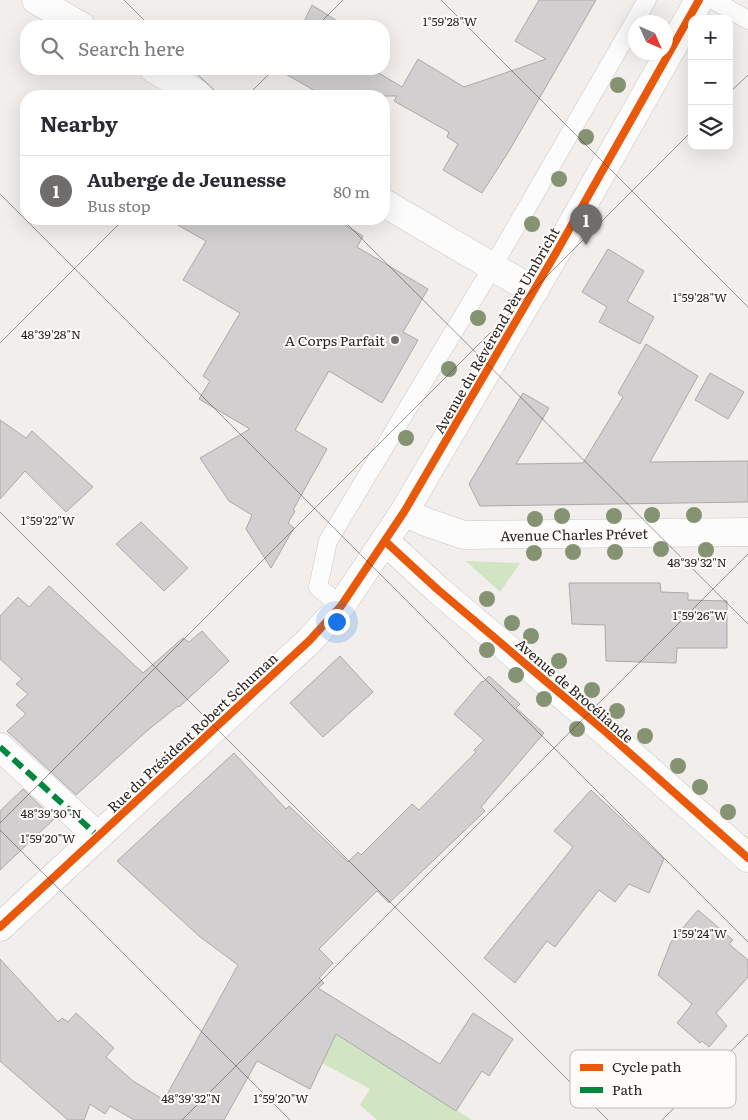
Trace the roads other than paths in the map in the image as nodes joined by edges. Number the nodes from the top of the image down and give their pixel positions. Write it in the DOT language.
graph roads {
  1 [pos="36,0"];
  2 [pos="646,0"];
  3 [pos="699,0"];
  4 [pos="713,0"];
  5 [pos="71,20"];
  6 [pos="748,20"];
  7 [pos="164,75"];
  8 [pos="191,90"];
  9 [pos="390,206"];
  10 [pos="493,266"];
  11 [pos="534,291"];
  12 [pos="404,512"];
  13 [pos="748,532"];
  14 [pos="386,542"];
  15 [pos="342,606"];
  16 [pos="0,747"];
  17 [pos="98,836"];
  18 [pos="748,858"];
  19 [pos="0,927"];
  1 -- 5 [label="street"];
  2 -- 10 [label="lane"];
  3 -- 11 [label="street, Avenue du Révérend Père Umbricht"];
  4 -- 6 [label="lane"];
  7 -- 8 [label="street"];
  9 -- 10 [label="street"];
  10 -- 11 [label="street"];
  10 -- 15 [label="lane"];
  11 -- 12 [label="street, Avenue du Révérend Père Umbricht"];
  12 -- 13 [label="street, Avenue Charles Prévet"];
  12 -- 14 [label="street, Avenue du Révérend Père Umbricht"];
  14 -- 15 [label="street, Rue du Président Robert Schuman"];
  14 -- 18 [label="street, Avenue de Brocéliande"];
  15 -- 17 [label="street, Rue du Président Robert Schuman"];
  16 -- 17 [label="street"];
  17 -- 19 [label="street, Rue du Président Robert Schuman"];
}
